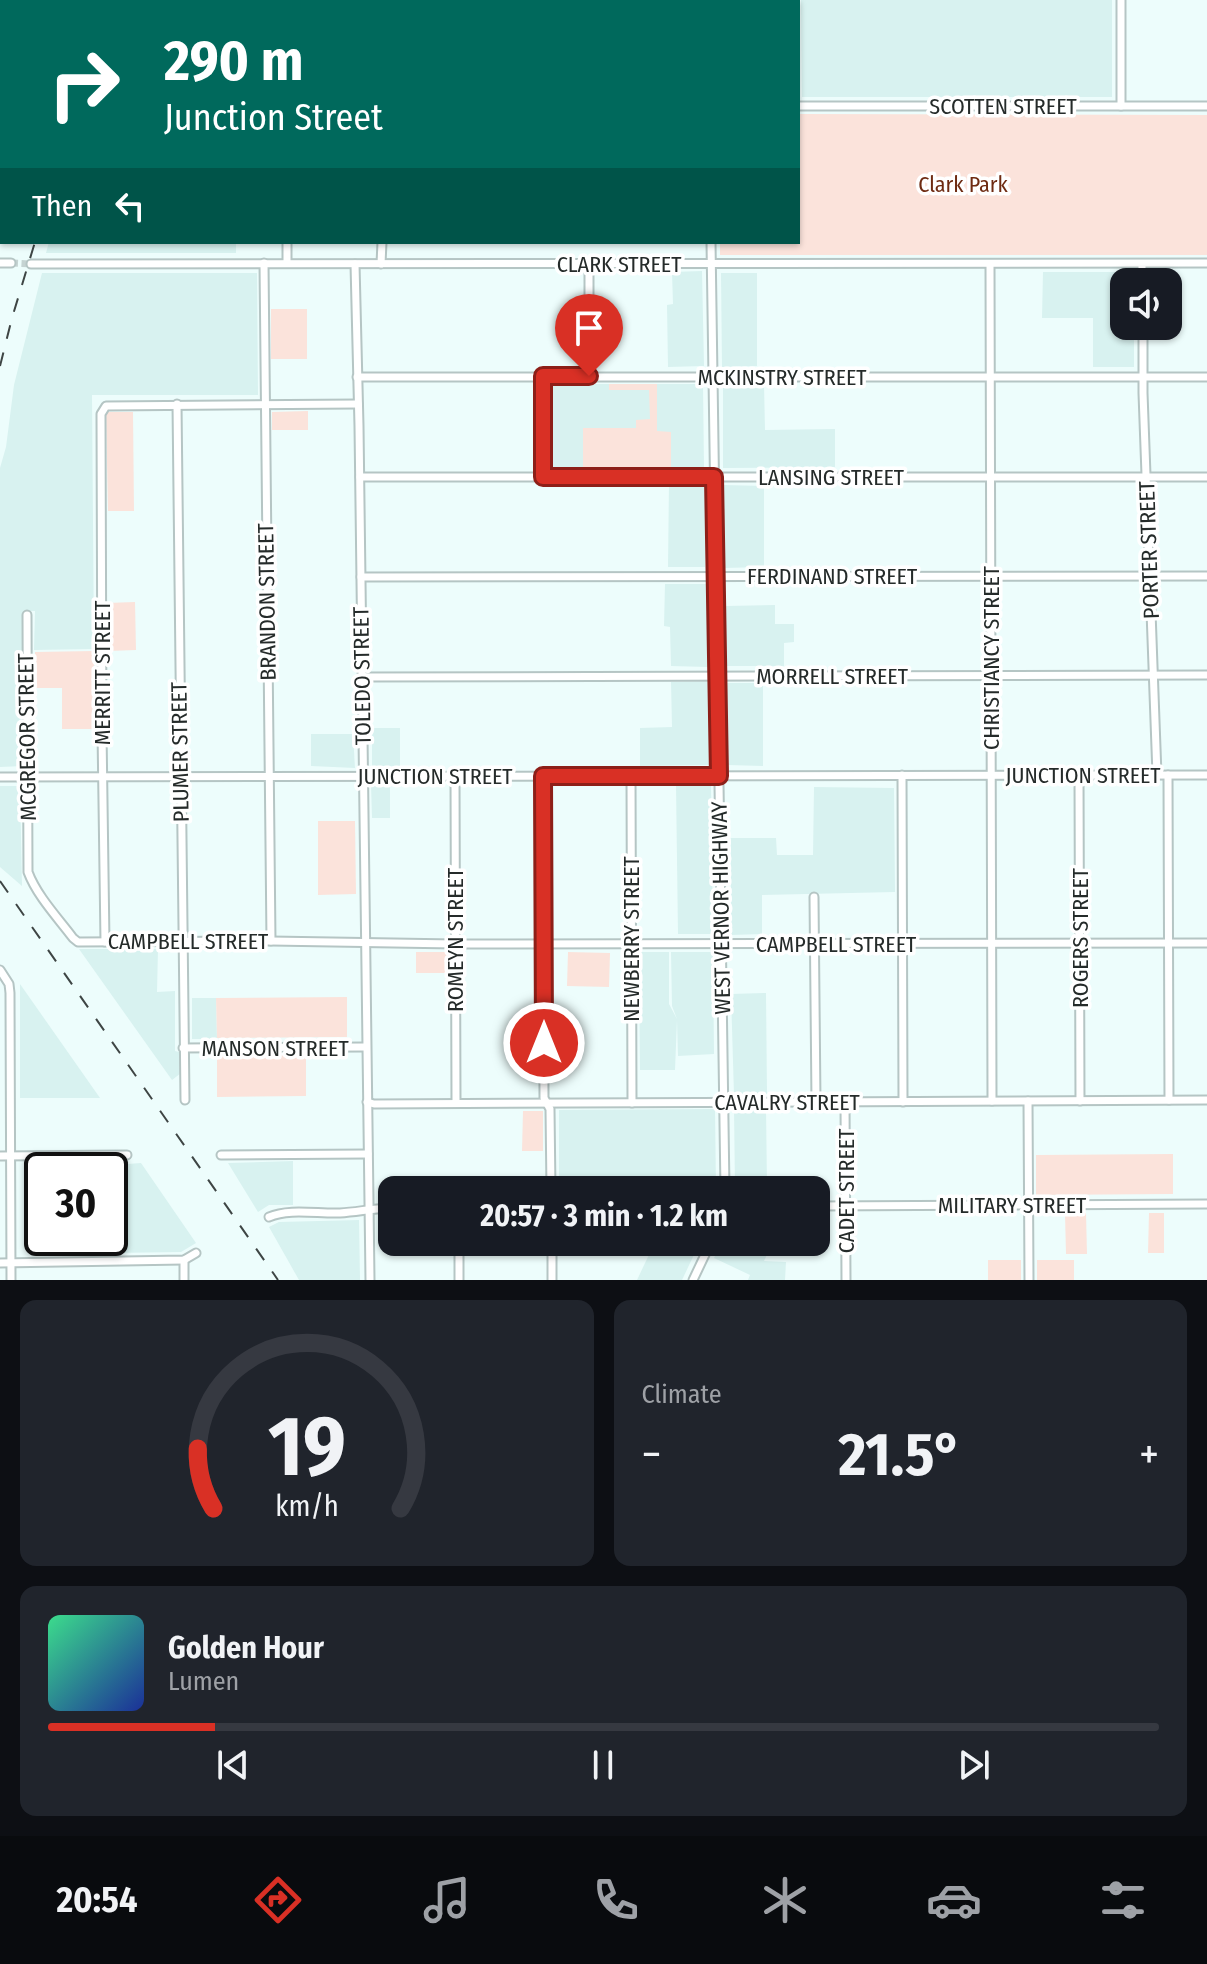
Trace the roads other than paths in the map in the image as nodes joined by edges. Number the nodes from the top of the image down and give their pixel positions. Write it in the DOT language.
graph roads {
  1 [pos="1121,0"];
  2 [pos="800,106"];
  3 [pos="1121,106"];
  4 [pos="1207,106"];
  5 [pos="287,244"];
  6 [pos="382,244"];
  7 [pos="711,244"];
  8 [pos="0,263"];
  9 [pos="11,263"];
  10 [pos="264,263"];
  11 [pos="287,263"];
  12 [pos="1207,263"];
  13 [pos="31,264"];
  14 [pos="355,264"];
  15 [pos="381,264"];
  16 [pos="589,264"];
  17 [pos="711,264"];
  18 [pos="990,264"];
  19 [pos="1142,264"];
  20 [pos="1142,268"];
  21 [pos="1143,340"];
  22 [pos="543,376"];
  23 [pos="589,376"];
  24 [pos="357,377"];
  25 [pos="712,377"];
  26 [pos="990,377"];
  27 [pos="1143,377"];
  28 [pos="1207,377"];
  29 [pos="177,404"];
  30 [pos="266,404"];
  31 [pos="358,404"];
  32 [pos="360,477"];
  33 [pos="543,477"];
  34 [pos="714,477"];
  35 [pos="991,477"];
  36 [pos="1146,477"];
  37 [pos="1207,477"];
  38 [pos="715,576"];
  39 [pos="991,576"];
  40 [pos="1150,576"];
  41 [pos="1207,576"];
  42 [pos="361,577"];
  43 [pos="27,615"];
  44 [pos="1153,675"];
  45 [pos="1207,675"];
  46 [pos="717,676"];
  47 [pos="991,676"];
  48 [pos="362,677"];
  49 [pos="902,775"];
  50 [pos="991,775"];
  51 [pos="1079,775"];
  52 [pos="1157,775"];
  53 [pos="1168,775"];
  54 [pos="1207,775"];
  55 [pos="455,776"];
  56 [pos="543,776"];
  57 [pos="631,776"];
  58 [pos="719,776"];
  59 [pos="0,777"];
  60 [pos="28,777"];
  61 [pos="103,777"];
  62 [pos="180,777"];
  63 [pos="269,777"];
  64 [pos="363,777"];
  65 [pos="814,897"];
  66 [pos="182,941"];
  67 [pos="271,941"];
  68 [pos="81,942"];
  69 [pos="105,942"];
  70 [pos="365,942"];
  71 [pos="903,943"];
  72 [pos="991,943"];
  73 [pos="1080,943"];
  74 [pos="1168,943"];
  75 [pos="1207,943"];
  76 [pos="455,944"];
  77 [pos="543,944"];
  78 [pos="631,944"];
  79 [pos="722,944"];
  80 [pos="814,944"];
  81 [pos="0,970"];
  82 [pos="366,1047"];
  83 [pos="183,1048"];
  84 [pos="185,1100"];
  85 [pos="1169,1100"];
  86 [pos="1207,1100"];
  87 [pos="992,1101"];
  88 [pos="1028,1101"];
  89 [pos="1080,1101"];
  90 [pos="367,1102"];
  91 [pos="816,1102"];
  92 [pos="845,1102"];
  93 [pos="903,1102"];
  94 [pos="456,1103"];
  95 [pos="547,1103"];
  96 [pos="632,1103"];
  97 [pos="724,1103"];
  98 [pos="368,1154"];
  99 [pos="221,1155"];
  100 [pos="0,1156"];
  101 [pos="10,1156"];
  102 [pos="24,1156"];
  103 [pos="551,1176"];
  104 [pos="725,1176"];
  105 [pos="1207,1204"];
  106 [pos="1029,1205"];
  107 [pos="830,1206"];
  108 [pos="846,1206"];
  109 [pos="378,1208"];
  110 [pos="368,1210"];
  111 [pos="269,1217"];
  112 [pos="196,1253"];
  113 [pos="459,1256"];
  114 [pos="552,1256"];
  115 [pos="704,1256"];
  116 [pos="184,1260"];
  117 [pos="0,1263"];
  118 [pos="11,1263"];
  119 [pos="11,1280"];
  120 [pos="184,1280"];
  121 [pos="370,1280"];
  122 [pos="459,1280"];
  123 [pos="552,1280"];
  124 [pos="693,1280"];
  125 [pos="846,1280"];
  126 [pos="1029,1280"];
  1 -- 3 [label="street"];
  2 -- 3 [label="street, SCOTTEN STREET"];
  3 -- 4 [label="street, SCOTTEN STREET"];
  5 -- 11 [label="street"];
  6 -- 15 [label="street"];
  7 -- 17 [label="street, WEST VERNOR HIGHWAY"];
  8 -- 9 [label="street"];
  10 -- 11 [label="street, CLARK STREET"];
  10 -- 13 [label="street, CLARK STREET"];
  10 -- 30 [label="street, BRANDON STREET"];
  11 -- 14 [label="street, CLARK STREET"];
  12 -- 19 [label="street, CLARK STREET"];
  14 -- 15 [label="street, CLARK STREET"];
  14 -- 24 [label="street, TOLEDO STREET"];
  15 -- 16 [label="street, CLARK STREET"];
  16 -- 17 [label="street, CLARK STREET"];
  16 -- 23 [label="street"];
  17 -- 18 [label="street, CLARK STREET"];
  17 -- 25 [label="street, WEST VERNOR HIGHWAY"];
  18 -- 19 [label="street, CLARK STREET"];
  18 -- 26 [label="street, CHRISTIANCY STREET"];
  19 -- 20 [label="street"];
  21 -- 27 [label="street, PORTER STREET"];
  22 -- 23 [label="street, MCKINSTRY STREET"];
  22 -- 24 [label="street, MCKINSTRY STREET"];
  22 -- 33 [label="street"];
  23 -- 25 [label="street, MCKINSTRY STREET"];
  24 -- 31 [label="street, TOLEDO STREET"];
  25 -- 26 [label="street, MCKINSTRY STREET"];
  25 -- 34 [label="street, WEST VERNOR HIGHWAY"];
  26 -- 27 [label="street, MCKINSTRY STREET"];
  26 -- 35 [label="street, CHRISTIANCY STREET"];
  27 -- 28 [label="street, MCKINSTRY STREET"];
  27 -- 36 [label="street, PORTER STREET"];
  29 -- 30 [label="street"];
  29 -- 61 [label="street, MERRITT STREET"];
  29 -- 62 [label="street, PLUMER STREET"];
  30 -- 31 [label="street"];
  30 -- 63 [label="street, BRANDON STREET"];
  31 -- 32 [label="street, TOLEDO STREET"];
  32 -- 33 [label="street, LANSING STREET"];
  32 -- 42 [label="street, TOLEDO STREET"];
  33 -- 34 [label="street, LANSING STREET"];
  34 -- 35 [label="street, LANSING STREET"];
  34 -- 38 [label="street, WEST VERNOR HIGHWAY"];
  35 -- 36 [label="street, LANSING STREET"];
  35 -- 39 [label="street, CHRISTIANCY STREET"];
  36 -- 37 [label="street, LANSING STREET"];
  36 -- 40 [label="street, PORTER STREET"];
  38 -- 39 [label="street, FERDINAND STREET"];
  38 -- 42 [label="street, FERDINAND STREET"];
  38 -- 46 [label="street, WEST VERNOR HIGHWAY"];
  39 -- 40 [label="street, FERDINAND STREET"];
  39 -- 47 [label="street, CHRISTIANCY STREET"];
  40 -- 41 [label="street, FERDINAND STREET"];
  40 -- 44 [label="street, PORTER STREET"];
  42 -- 48 [label="street, TOLEDO STREET"];
  43 -- 60 [label="street, MCGREGOR STREET"];
  44 -- 45 [label="street, MORRELL STREET"];
  44 -- 47 [label="street, MORRELL STREET"];
  44 -- 52 [label="street, PORTER STREET"];
  46 -- 47 [label="street, MORRELL STREET"];
  46 -- 48 [label="street, MORRELL STREET"];
  46 -- 58 [label="street, WEST VERNOR HIGHWAY"];
  47 -- 50 [label="street, CHRISTIANCY STREET"];
  48 -- 64 [label="street, TOLEDO STREET"];
  49 -- 50 [label="street, JUNCTION STREET"];
  49 -- 58 [label="street, JUNCTION STREET"];
  49 -- 71 [label="street"];
  50 -- 51 [label="street, JUNCTION STREET"];
  50 -- 72 [label="street, CHRISTIANCY STREET"];
  51 -- 52 [label="street, JUNCTION STREET"];
  51 -- 73 [label="street, ROGERS STREET"];
  52 -- 53 [label="street, JUNCTION STREET"];
  53 -- 54 [label="street, JUNCTION STREET"];
  53 -- 74 [label="street"];
  55 -- 56 [label="street, JUNCTION STREET"];
  55 -- 64 [label="street, JUNCTION STREET"];
  55 -- 76 [label="street, ROMEYN STREET"];
  56 -- 57 [label="street, JUNCTION STREET"];
  56 -- 77 [label="street"];
  57 -- 58 [label="street, JUNCTION STREET"];
  57 -- 78 [label="street, NEWBERRY STREET"];
  58 -- 79 [label="street, WEST VERNOR HIGHWAY"];
  59 -- 60 [label="street, JUNCTION STREET"];
  60 -- 61 [label="street, JUNCTION STREET"];
  60 -- 68 [label="street, MCGREGOR STREET"];
  61 -- 62 [label="street, JUNCTION STREET"];
  61 -- 69 [label="street, MERRITT STREET"];
  62 -- 63 [label="street, JUNCTION STREET"];
  62 -- 66 [label="street, PLUMER STREET"];
  63 -- 64 [label="street, JUNCTION STREET"];
  63 -- 67 [label="street, BRANDON STREET"];
  64 -- 70 [label="street, TOLEDO STREET"];
  65 -- 80 [label="street"];
  66 -- 67 [label="street, CAMPBELL STREET"];
  66 -- 69 [label="street, CAMPBELL STREET"];
  66 -- 83 [label="street, PLUMER STREET"];
  67 -- 70 [label="street, CAMPBELL STREET"];
  68 -- 69 [label="street, CAMPBELL STREET"];
  70 -- 76 [label="street, CAMPBELL STREET"];
  70 -- 82 [label="street, TOLEDO STREET"];
  71 -- 72 [label="street, CAMPBELL STREET"];
  71 -- 80 [label="street, CAMPBELL STREET"];
  71 -- 93 [label="street"];
  72 -- 73 [label="street, CAMPBELL STREET"];
  72 -- 87 [label="street, CHRISTIANCY STREET"];
  73 -- 74 [label="street, CAMPBELL STREET"];
  73 -- 89 [label="street, ROGERS STREET"];
  74 -- 75 [label="street, CAMPBELL STREET"];
  74 -- 85 [label="street"];
  76 -- 77 [label="street, CAMPBELL STREET"];
  76 -- 94 [label="street, ROMEYN STREET"];
  77 -- 78 [label="street, CAMPBELL STREET"];
  77 -- 95 [label="street"];
  78 -- 79 [label="street, CAMPBELL STREET"];
  78 -- 96 [label="street, NEWBERRY STREET"];
  79 -- 80 [label="street, CAMPBELL STREET"];
  79 -- 97 [label="street, WEST VERNOR HIGHWAY"];
  80 -- 91 [label="street"];
  81 -- 101 [label="street"];
  82 -- 83 [label="street, MANSON STREET"];
  82 -- 90 [label="street, TOLEDO STREET"];
  83 -- 84 [label="street, PLUMER STREET"];
  85 -- 86 [label="street, CAVALRY STREET"];
  85 -- 89 [label="street, CAVALRY STREET"];
  87 -- 88 [label="street, CAVALRY STREET"];
  87 -- 93 [label="street, CAVALRY STREET"];
  88 -- 89 [label="street, CAVALRY STREET"];
  88 -- 106 [label="street"];
  90 -- 94 [label="street, CAVALRY STREET"];
  90 -- 98 [label="street, TOLEDO STREET"];
  91 -- 92 [label="street, CAVALRY STREET"];
  91 -- 97 [label="street, CAVALRY STREET"];
  92 -- 93 [label="street, CAVALRY STREET"];
  92 -- 108 [label="street, CADET STREET"];
  94 -- 95 [label="street, CAVALRY STREET"];
  95 -- 96 [label="street, CAVALRY STREET"];
  95 -- 103 [label="street"];
  96 -- 97 [label="street, CAVALRY STREET"];
  97 -- 104 [label="street, WEST VERNOR HIGHWAY"];
  98 -- 99 [label="street"];
  98 -- 110 [label="street, TOLEDO STREET"];
  100 -- 101 [label="street"];
  101 -- 102 [label="street"];
  101 -- 118 [label="street"];
  105 -- 106 [label="street, MILITARY STREET"];
  106 -- 108 [label="street, MILITARY STREET"];
  106 -- 126 [label="street"];
  107 -- 108 [label="street, MILITARY STREET"];
  108 -- 125 [label="street, CADET STREET"];
  109 -- 110 [label="street"];
  110 -- 111 [label="street"];
  110 -- 121 [label="street, TOLEDO STREET"];
  112 -- 116 [label="street"];
  113 -- 122 [label="street"];
  114 -- 123 [label="street"];
  115 -- 124 [label="street"];
  116 -- 118 [label="street"];
  116 -- 120 [label="street"];
  117 -- 118 [label="street"];
  118 -- 119 [label="street"];
}
